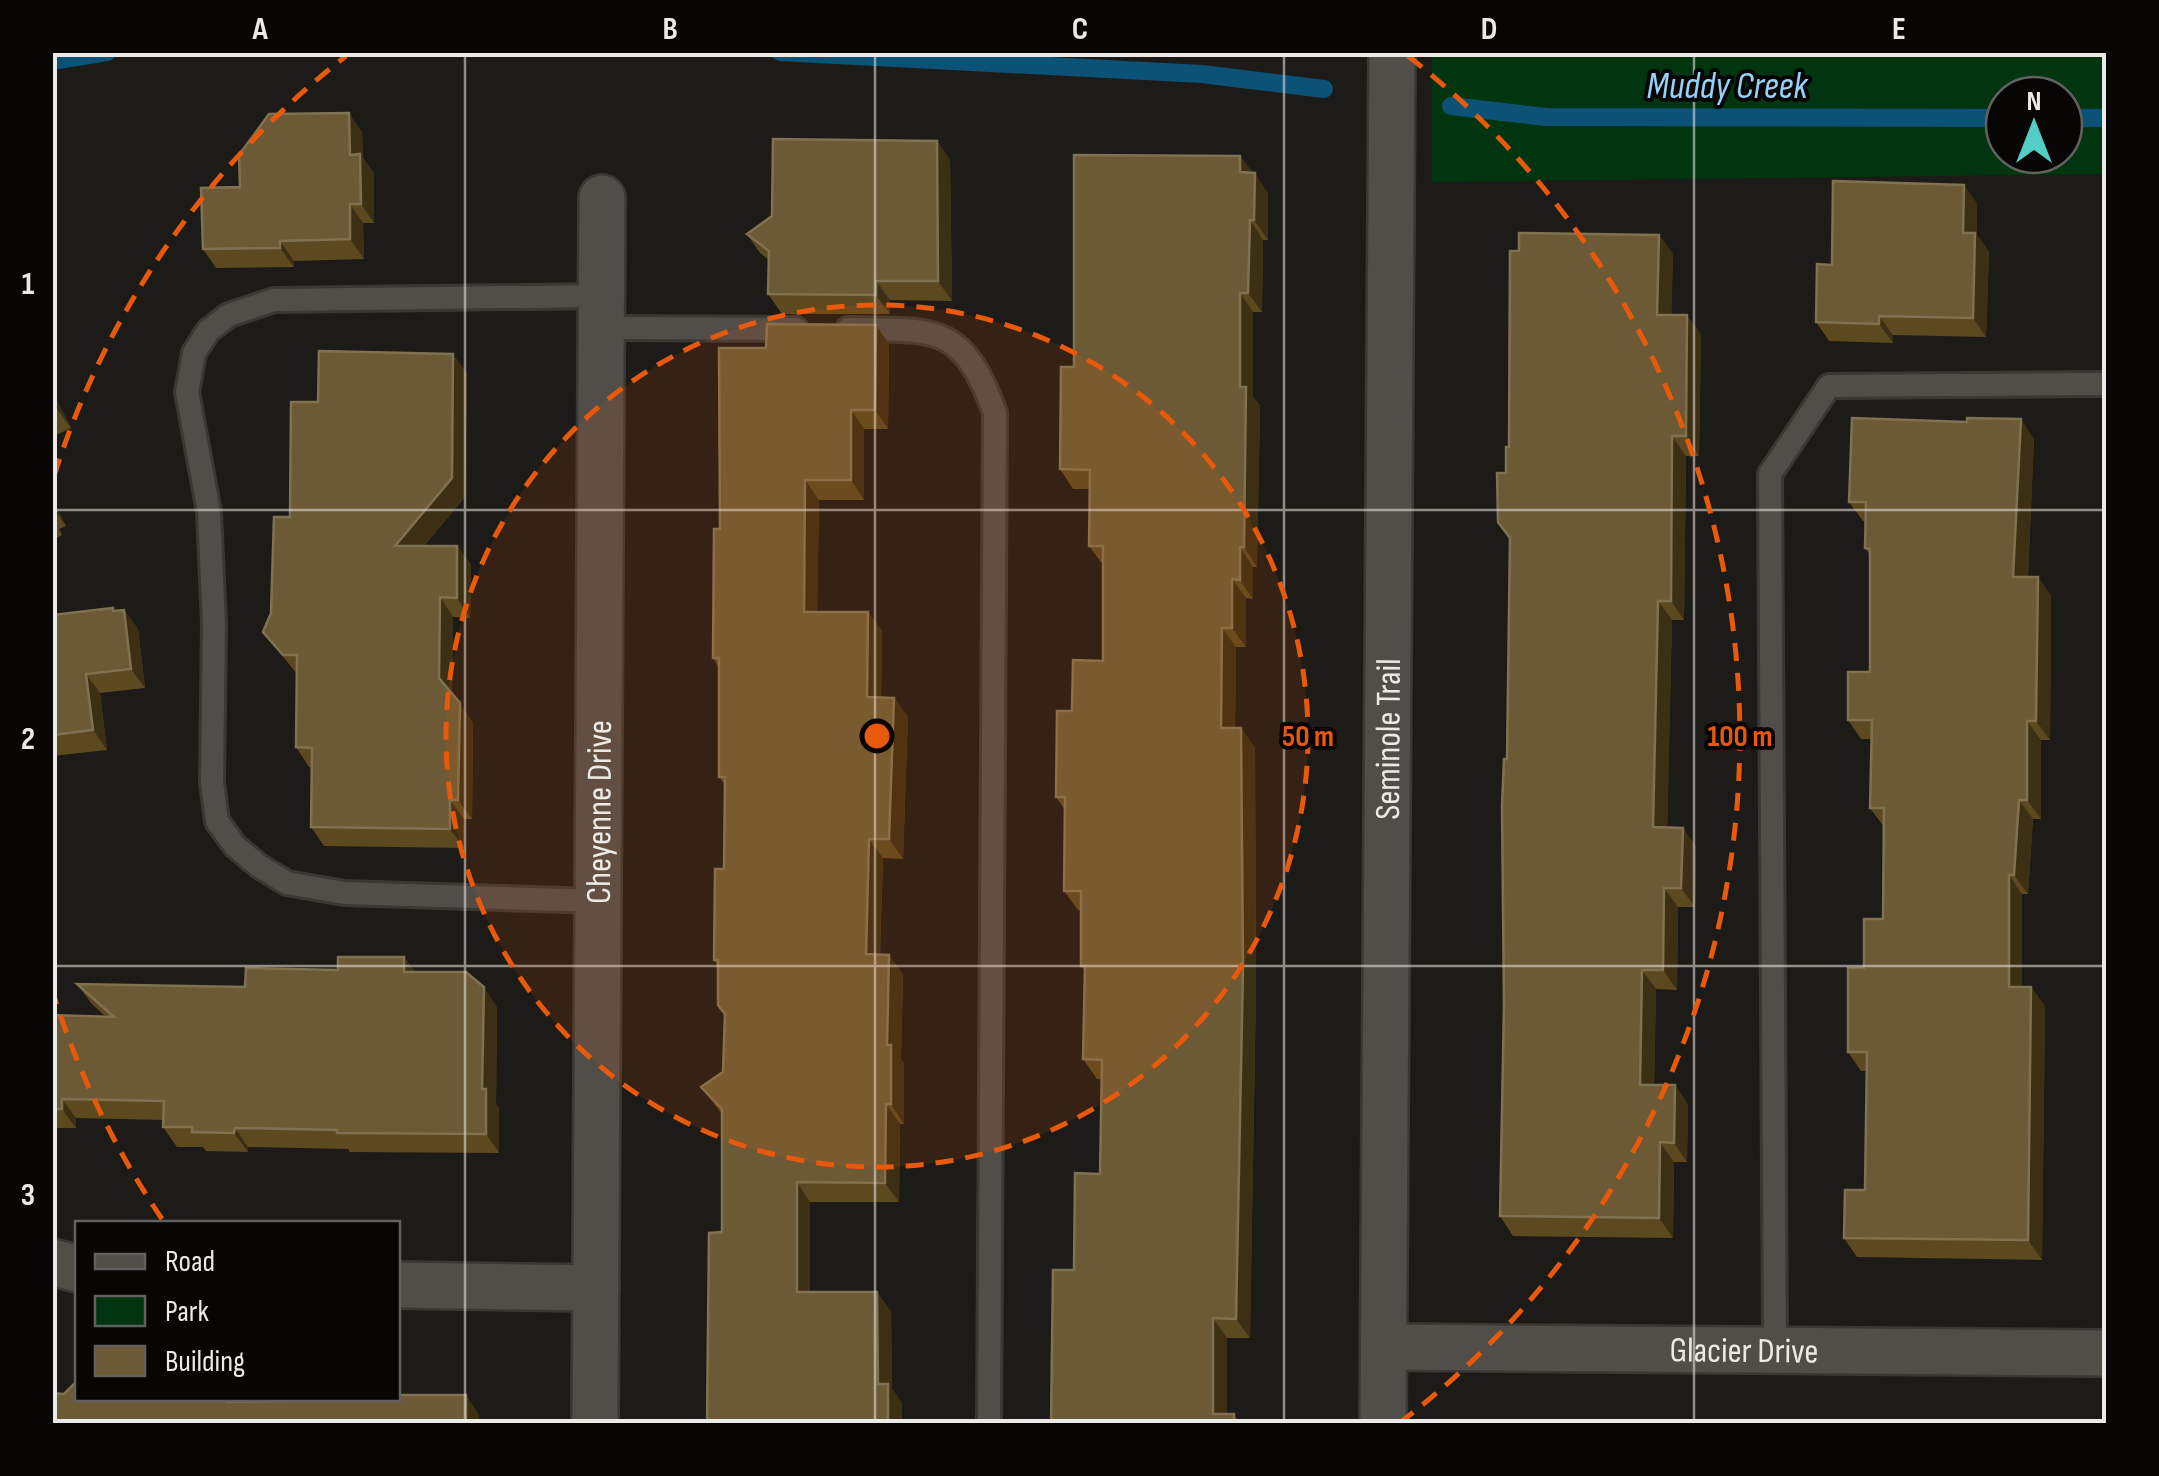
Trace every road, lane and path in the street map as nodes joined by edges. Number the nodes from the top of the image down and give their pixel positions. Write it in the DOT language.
graph roads {
  1 [pos="1392,52"];
  2 [pos="602,198"];
  3 [pos="602,312"];
  4 [pos="2106,384"];
  5 [pos="598,901"];
  6 [pos="400,1285"];
  7 [pos="596,1288"];
  8 [pos="1384,1347"];
  9 [pos="1775,1350"];
  10 [pos="2106,1353"];
  11 [pos="595,1424"];
  12 [pos="989,1424"];
  13 [pos="1383,1424"];
  1 -- 8 [label="street, Seminole Trail"];
  2 -- 3 [label="street, Cheyenne Drive"];
  3 -- 5 [label="street, Cheyenne Drive"];
  3 -- 5 [label="lane"];
  3 -- 12 [label="lane"];
  4 -- 9 [label="lane"];
  5 -- 7 [label="street, Cheyenne Drive"];
  6 -- 7 [label="street"];
  7 -- 11 [label="street, Cheyenne Drive"];
  8 -- 9 [label="street, Glacier Drive"];
  8 -- 13 [label="street, Seminole Trail"];
  9 -- 10 [label="street, Glacier Drive"];
}
